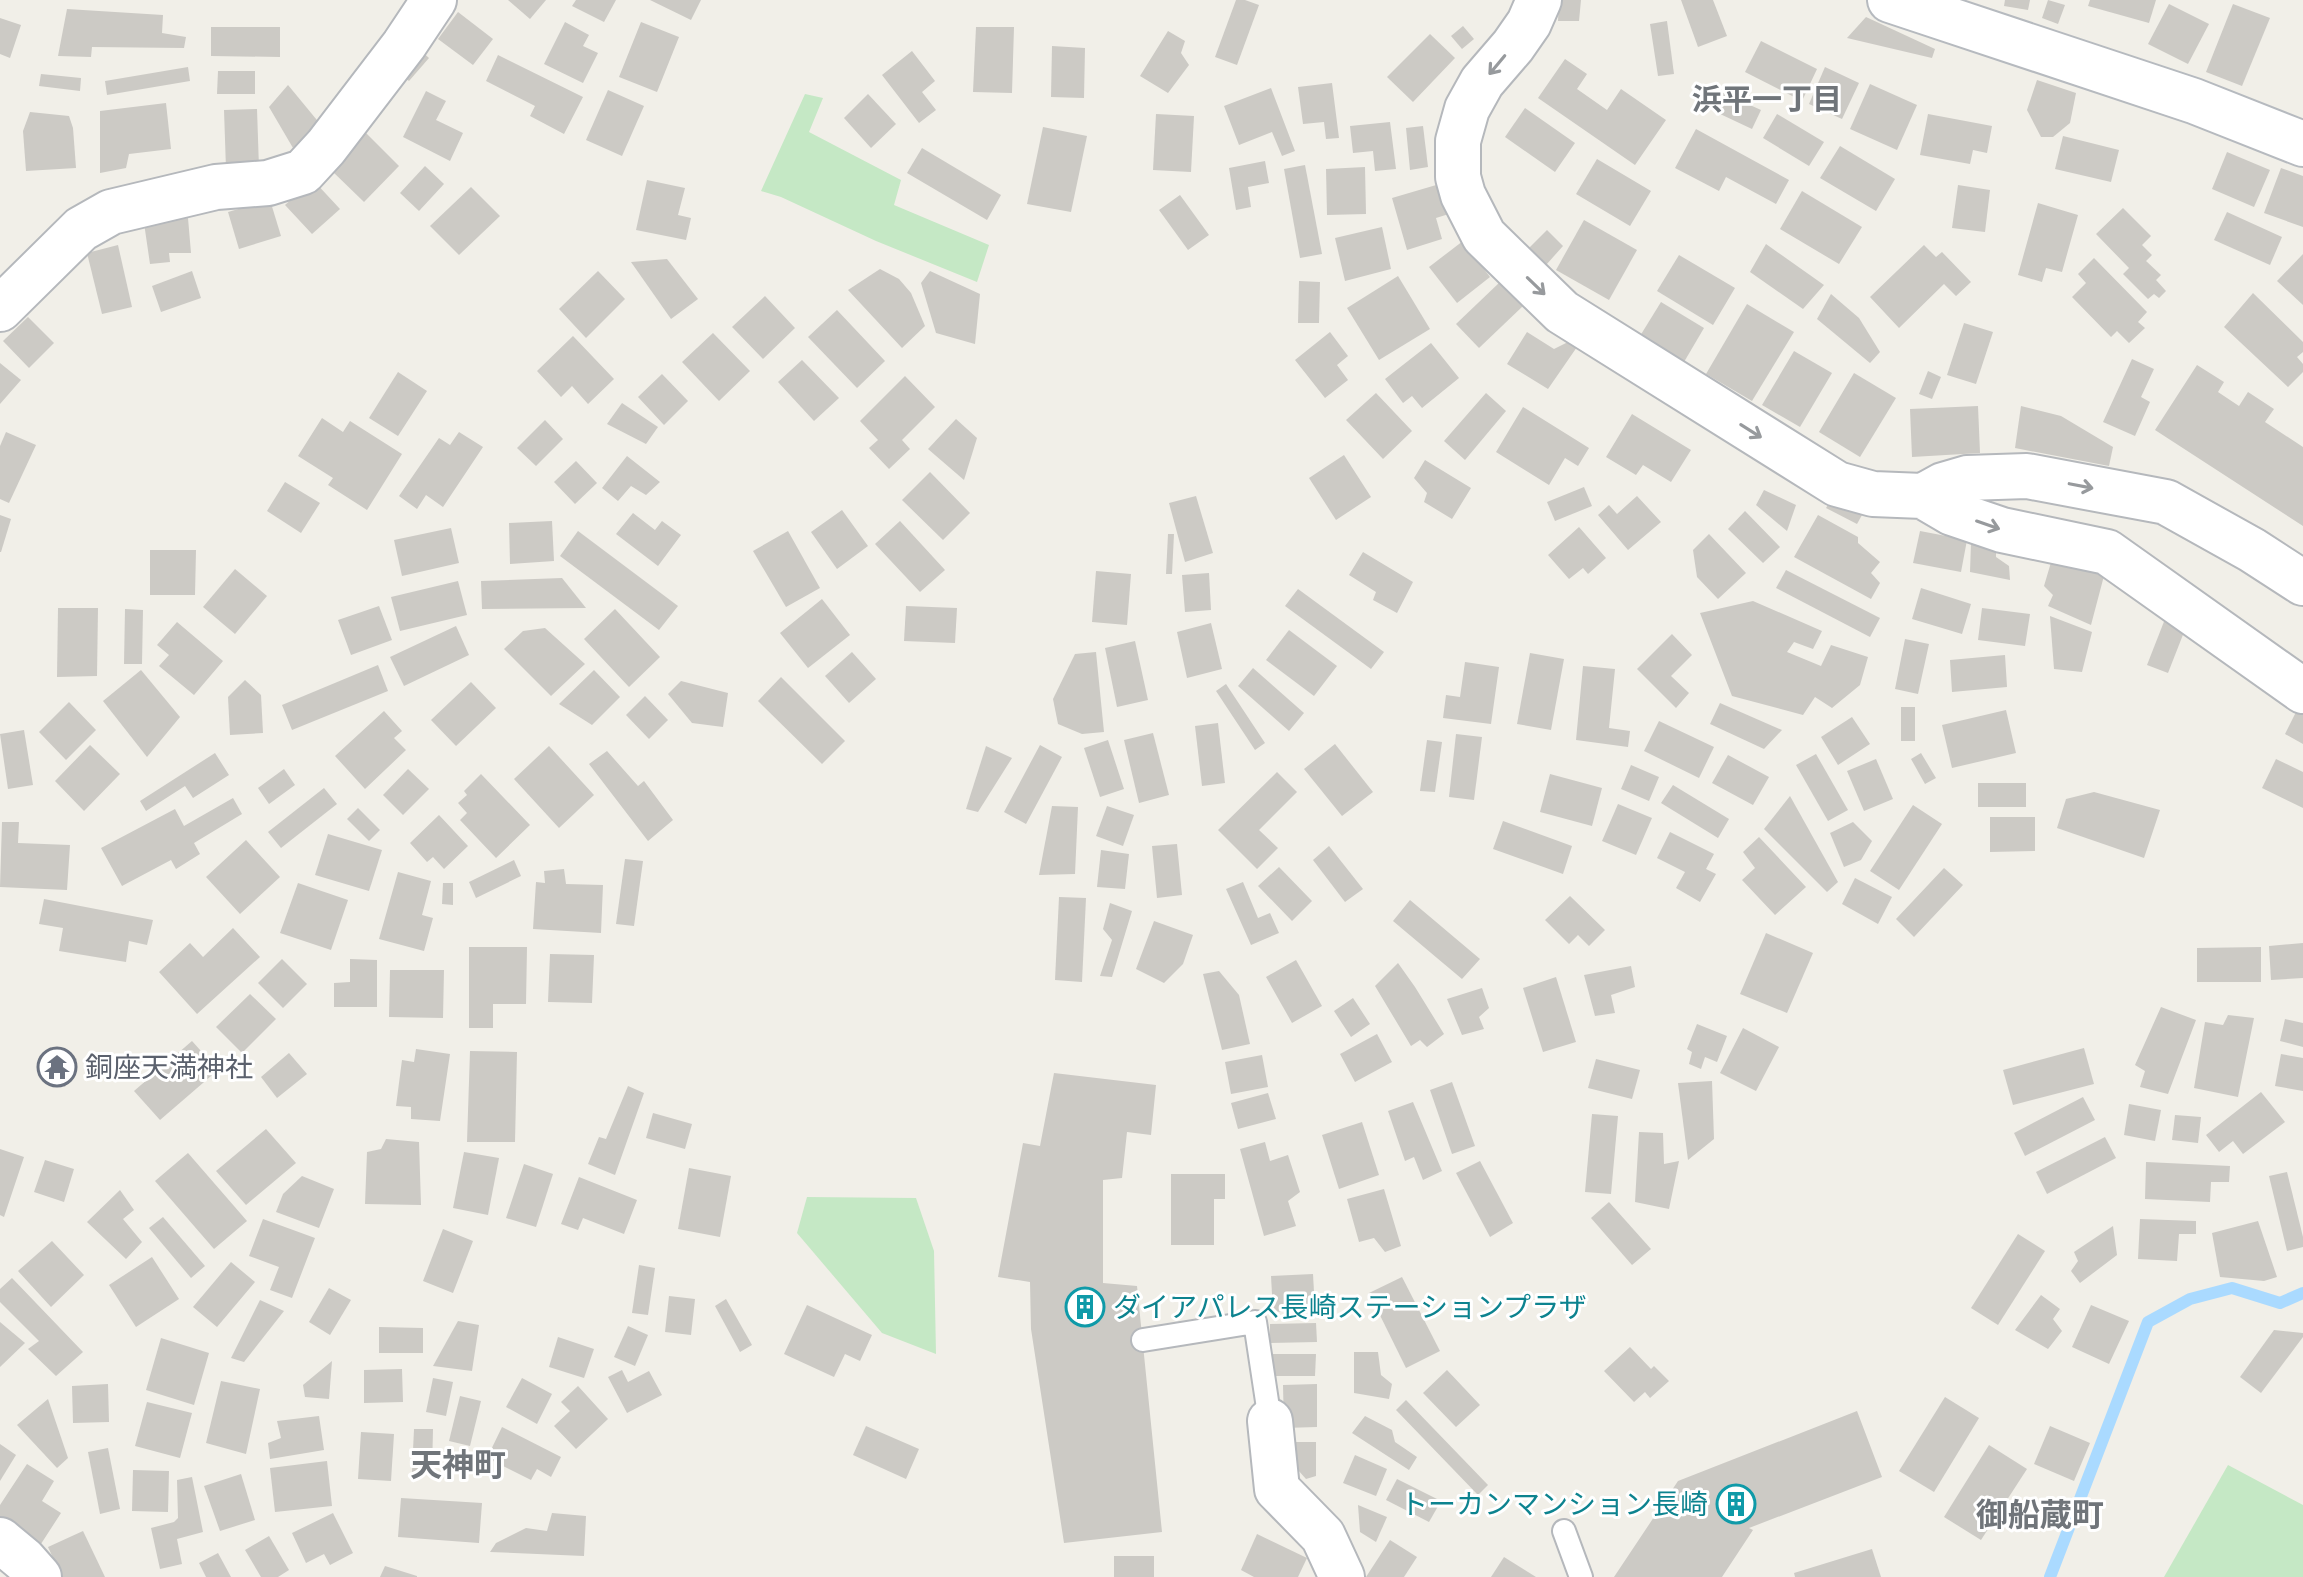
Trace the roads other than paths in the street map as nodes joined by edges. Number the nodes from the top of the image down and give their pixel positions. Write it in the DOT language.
graph roads {
  1 [pos="434,0"];
  2 [pos="1539,0"];
  3 [pos="1890,0"];
  4 [pos="1964,13"];
  5 [pos="2303,144"];
  6 [pos="0,309"];
  7 [pos="1923,496"];
  8 [pos="2303,583"];
  9 [pos="2303,691"];
  10 [pos="1143,1340"];
  11 [pos="1270,1421"];
  12 [pos="1564,1531"];
  13 [pos="0,1540"];
  14 [pos="39,1577"];
  15 [pos="1342,1577"];
  16 [pos="1581,1577"];
  1 -- 6 [label="street"];
  2 -- 7 [label="street, one-way"];
  3 -- 4 [label="street"];
  4 -- 5 [label="street"];
  7 -- 8 [label="street, one-way"];
  7 -- 9 [label="street, one-way"];
  10 -- 11 [label="lane"];
  11 -- 15 [label="street"];
  12 -- 16 [label="lane"];
  13 -- 14 [label="street"];
}
